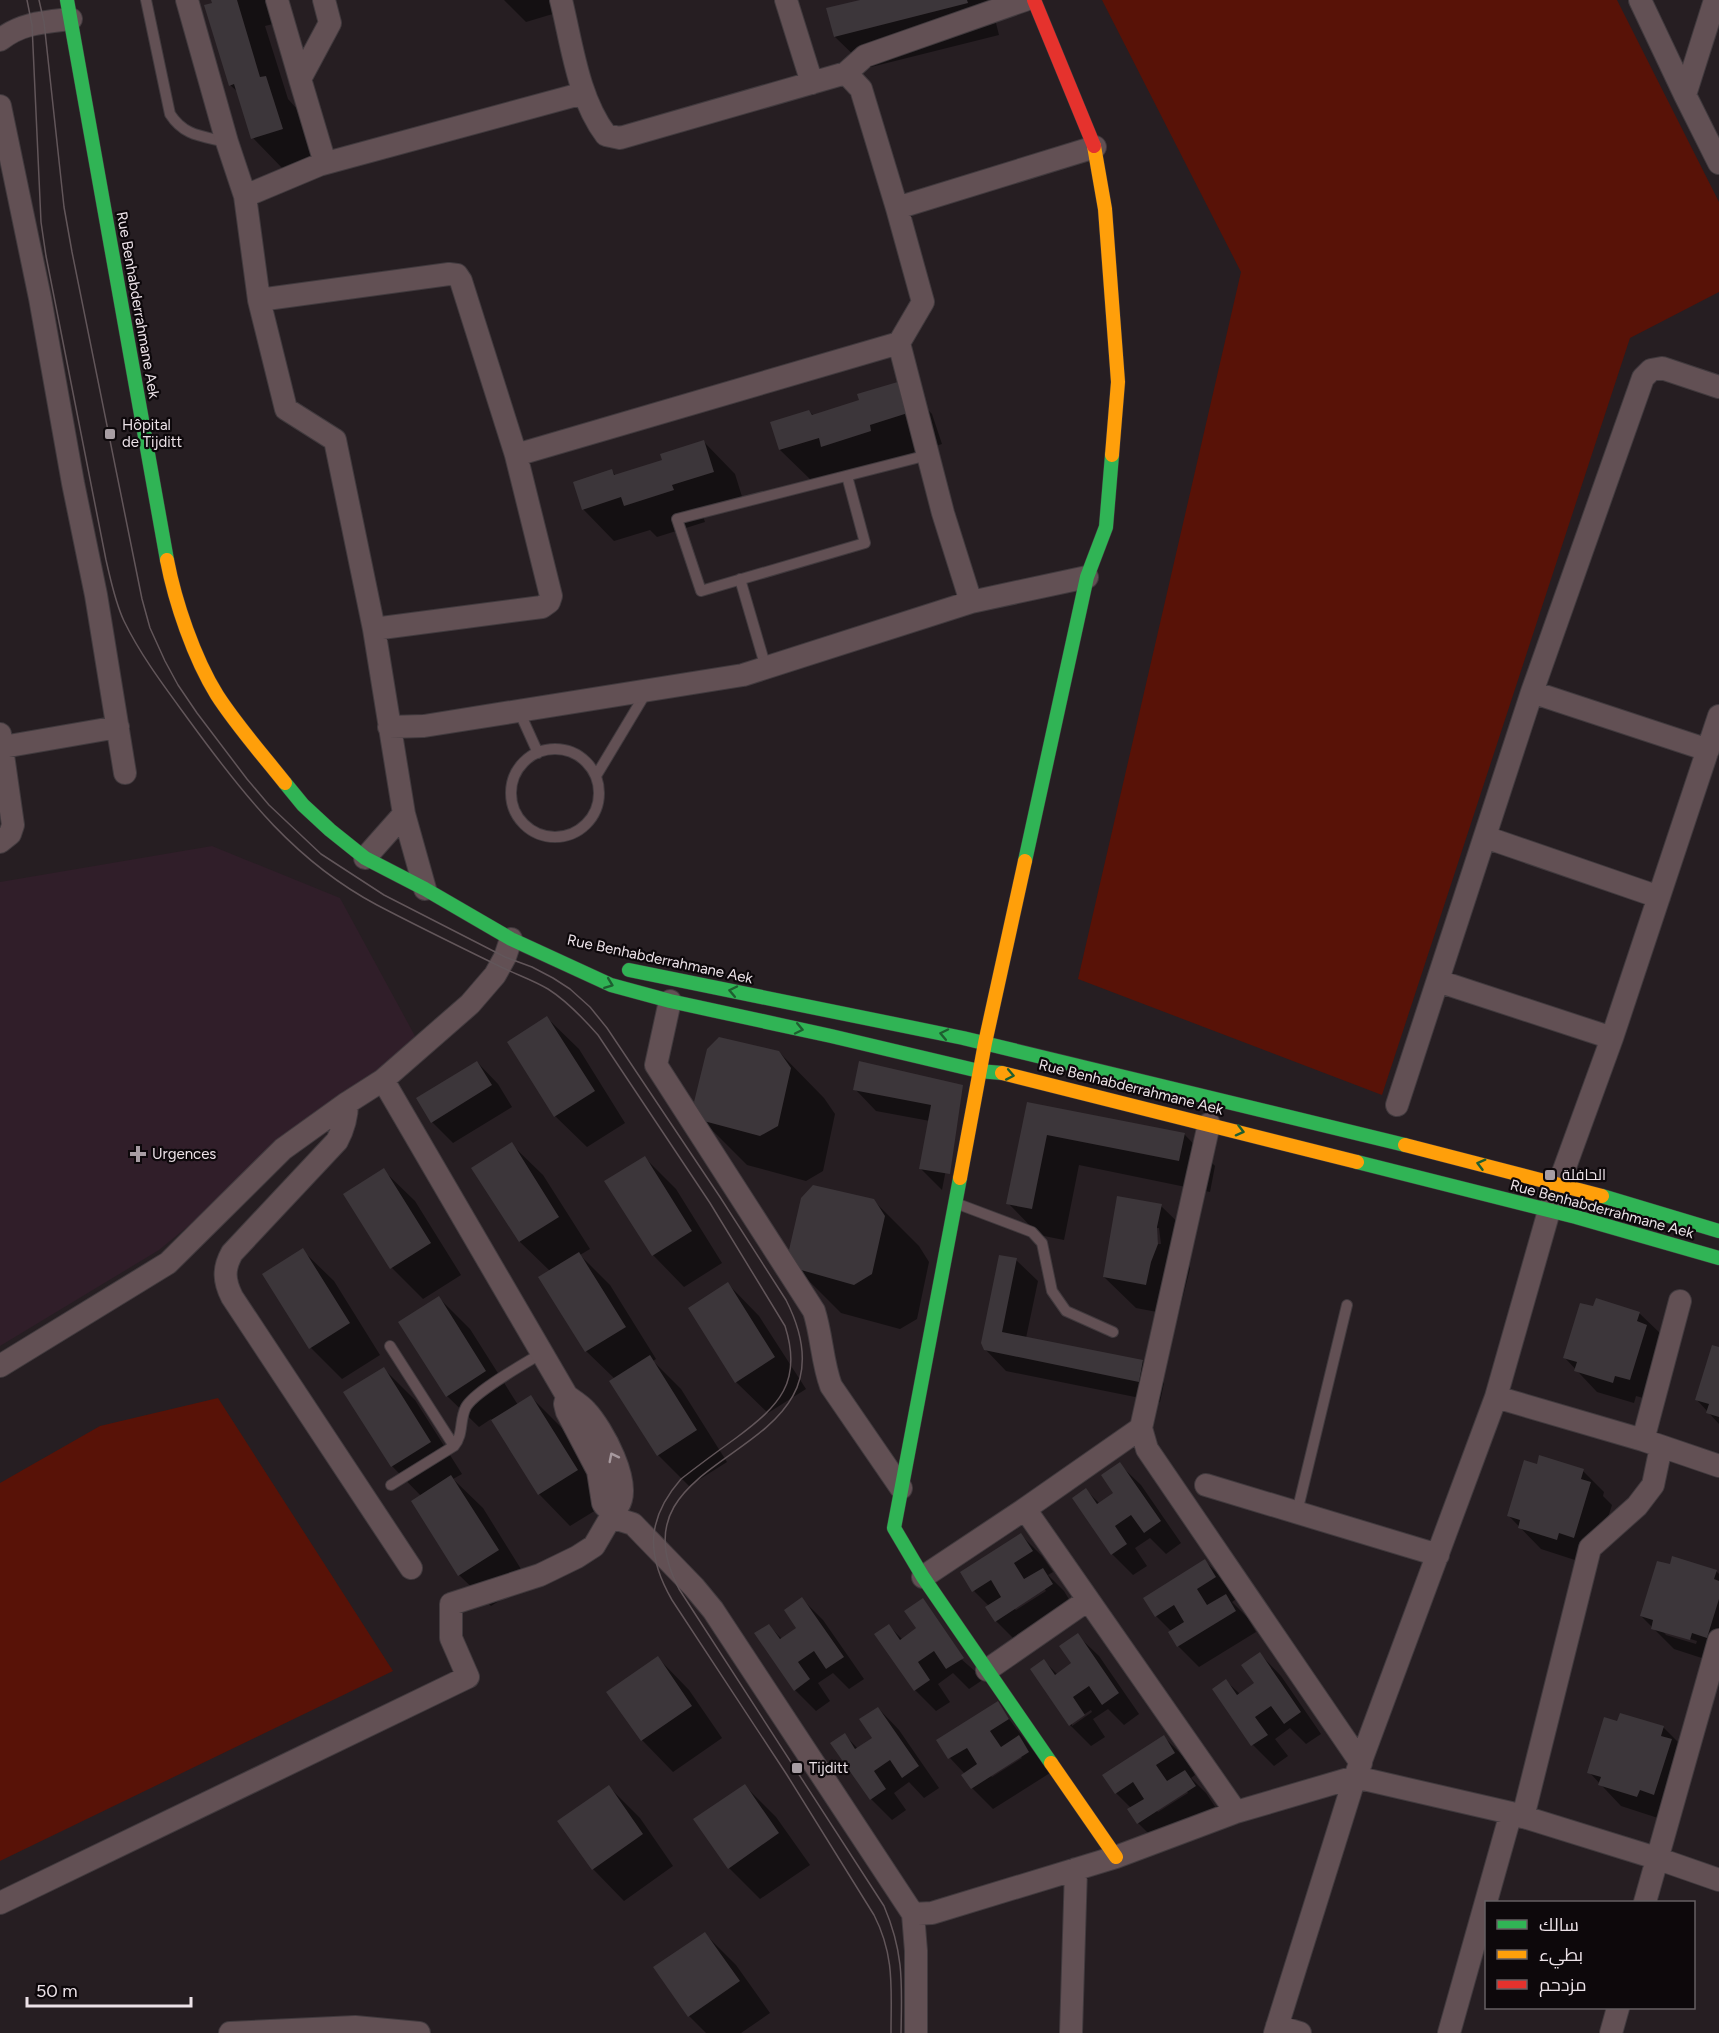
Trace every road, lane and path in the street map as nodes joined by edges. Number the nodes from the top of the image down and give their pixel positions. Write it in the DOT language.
graph roads {
  1 [pos="146,0"];
  2 [pos="186,0"];
  3 [pos="277,0"];
  4 [pos="324,0"];
  5 [pos="561,0"];
  6 [pos="786,0"];
  7 [pos="1025,0"];
  8 [pos="1034,0"];
  9 [pos="1641,0"];
  10 [pos="1715,0"];
  11 [pos="69,9"];
  12 [pos="0,40"];
  13 [pos="846,73"];
  14 [pos="300,79"];
  15 [pos="812,83"];
  16 [pos="584,93"];
  17 [pos="1684,95"];
  18 [pos="0,106"];
  19 [pos="227,142"];
  20 [pos="1095,147"];
  21 [pos="325,163"];
  22 [pos="1719,164"];
  23 [pos="245,196"];
  24 [pos="897,207"];
  25 [pos="259,300"];
  26 [pos="899,343"];
  27 [pos="1719,387"];
  28 [pos="928,454"];
  29 [pos="516,455"];
  30 [pos="847,476"];
  31 [pos="1087,577"];
  32 [pos="740,579"];
  33 [pos="971,602"];
  34 [pos="374,629"];
  35 [pos="766,668"];
  36 [pos="647,691"];
  37 [pos="1532,692"];
  38 [pos="519,711"];
  39 [pos="1719,716"];
  40 [pos="118,727"];
  41 [pos="389,727"];
  42 [pos="1,741"];
  43 [pos="1708,750"];
  44 [pos="538,753"];
  45 [pos="125,773"];
  46 [pos="596,776"];
  47 [pos="404,814"];
  48 [pos="1485,837"];
  49 [pos="0,842"];
  50 [pos="365,858"];
  51 [pos="425,889"];
  52 [pos="1659,897"];
  53 [pos="511,939"];
  54 [pos="537,950"];
  55 [pos="591,962"];
  56 [pos="613,966"];
  57 [pos="1438,981"];
  58 [pos="670,1001"];
  59 [pos="1612,1038"];
  60 [pos="985,1043"];
  61 [pos="979,1071"];
  62 [pos="382,1080"];
  63 [pos="347,1103"];
  64 [pos="1397,1105"];
  65 [pos="1209,1124"];
  66 [pos="1559,1185"];
  67 [pos="954,1203"];
  68 [pos="1549,1211"];
  69 [pos="1719,1231"];
  70 [pos="1719,1258"];
  71 [pos="1680,1301"];
  72 [pos="1347,1305"];
  73 [pos="1113,1332"];
  74 [pos="390,1346"];
  75 [pos="542,1353"];
  76 [pos="0,1366"];
  77 [pos="1496,1397"];
  78 [pos="1141,1428"];
  79 [pos="1652,1443"];
  80 [pos="454,1446"];
  81 [pos="1719,1466"];
  82 [pos="391,1485"];
  83 [pos="1206,1485"];
  84 [pos="901,1488"];
  85 [pos="1025,1509"];
  86 [pos="1297,1512"];
  87 [pos="612,1513"];
  88 [pos="1438,1555"];
  89 [pos="411,1568"];
  90 [pos="923,1577"];
  91 [pos="1088,1600"];
  92 [pos="1719,1640"];
  93 [pos="987,1670"];
  94 [pos="1358,1770"];
  95 [pos="1236,1812"];
  96 [pos="1517,1815"];
  97 [pos="1116,1857"];
  98 [pos="1656,1858"];
  99 [pos="1076,1869"];
  100 [pos="1719,1880"];
  101 [pos="1490,1901"];
  102 [pos="1645,1901"];
  103 [pos="0,1903"];
  104 [pos="913,1914"];
  105 [pos="1485,1918"];
  106 [pos="1617,2009"];
  107 [pos="355,2030"];
  108 [pos="1276,2030"];
  109 [pos="230,2033"];
  110 [pos="419,2033"];
  111 [pos="916,2033"];
  112 [pos="1071,2033"];
  113 [pos="1300,2033"];
  114 [pos="1449,2033"];
  115 [pos="1611,2033"];
  1 -- 19 [label="lane"];
  2 -- 19 [label="street"];
  3 -- 14 [label="street"];
  4 -- 14 [label="street"];
  5 -- 16 [label="street"];
  6 -- 15 [label="street"];
  7 -- 13 [label="street"];
  8 -- 20 [label="main road"];
  9 -- 17 [label="street"];
  10 -- 17 [label="street"];
  11 -- 12 [label="street"];
  11 -- 50 [label="main road, Rue Benhabderrahmane Aek"];
  13 -- 15 [label="street"];
  13 -- 24 [label="street"];
  14 -- 21 [label="street"];
  15 -- 16 [label="street"];
  16 -- 21 [label="street"];
  17 -- 22 [label="street"];
  18 -- 40 [label="street"];
  19 -- 23 [label="street"];
  20 -- 24 [label="street"];
  20 -- 31 [label="main road"];
  21 -- 23 [label="street"];
  23 -- 25 [label="street"];
  24 -- 26 [label="street"];
  25 -- 29 [label="street"];
  25 -- 34 [label="street"];
  26 -- 28 [label="street"];
  26 -- 29 [label="street"];
  27 -- 37 [label="street"];
  28 -- 30 [label="lane"];
  28 -- 33 [label="street"];
  29 -- 34 [label="street"];
  30 -- 32 [label="lane"];
  30 -- 32 [label="lane"];
  31 -- 33 [label="street"];
  31 -- 60 [label="main road"];
  32 -- 35 [label="lane"];
  33 -- 35 [label="street"];
  34 -- 41 [label="street"];
  35 -- 36 [label="street"];
  36 -- 38 [label="street"];
  36 -- 46 [label="lane"];
  37 -- 43 [label="street"];
  37 -- 48 [label="street"];
  38 -- 41 [label="street"];
  38 -- 44 [label="lane"];
  39 -- 43 [label="street"];
  40 -- 42 [label="street"];
  40 -- 45 [label="street"];
  41 -- 47 [label="street"];
  42 -- 49 [label="street"];
  43 -- 52 [label="street"];
  44 -- 46 [label="lane"];
  44 -- 46 [label="lane"];
  47 -- 50 [label="street"];
  47 -- 51 [label="street"];
  48 -- 52 [label="street"];
  48 -- 57 [label="street"];
  50 -- 51 [label="main road, Rue Benhabderrahmane Aek"];
  51 -- 53 [label="main road, Rue Benhabderrahmane Aek"];
  52 -- 59 [label="street"];
  53 -- 54 [label="main road, Rue Benhabderrahmane Aek"];
  53 -- 62 [label="street"];
  54 -- 55 [label="main road, Rue Benhabderrahmane Aek"];
  54 -- 58 [label="main road, Rue Benhabderrahmane Aek, one-way"];
  60 -- 56 [label="main road, Rue Benhabderrahmane Aek, one-way"];
  57 -- 59 [label="street"];
  57 -- 64 [label="street"];
  58 -- 61 [label="main road, Rue Benhabderrahmane Aek, one-way"];
  58 -- 84 [label="street"];
  59 -- 66 [label="street"];
  60 -- 61 [label="main road"];
  66 -- 60 [label="main road, Rue Benhabderrahmane Aek, one-way"];
  61 -- 65 [label="main road, Rue Benhabderrahmane Aek, one-way"];
  61 -- 67 [label="main road"];
  62 -- 63 [label="street"];
  62 -- 75 [label="street"];
  63 -- 76 [label="street"];
  63 -- 89 [label="street"];
  65 -- 68 [label="main road, Rue Benhabderrahmane Aek, one-way"];
  65 -- 78 [label="street"];
  66 -- 68 [label="street"];
  66 -- 69 [label="main road, Rue Benhabderrahmane Aek"];
  67 -- 73 [label="lane"];
  67 -- 84 [label="main road"];
  68 -- 70 [label="main road, Rue Benhabderrahmane Aek"];
  68 -- 77 [label="street"];
  71 -- 79 [label="street"];
  72 -- 86 [label="lane"];
  74 -- 80 [label="lane"];
  75 -- 80 [label="lane"];
  75 -- 87 [label="street"];
  77 -- 79 [label="street"];
  77 -- 88 [label="street"];
  78 -- 85 [label="street"];
  78 -- 94 [label="street"];
  79 -- 81 [label="street"];
  79 -- 96 [label="street"];
  80 -- 82 [label="lane"];
  83 -- 86 [label="street"];
  84 -- 90 [label="main road"];
  85 -- 90 [label="street"];
  85 -- 91 [label="street"];
  86 -- 88 [label="street"];
  87 -- 103 [label="street"];
  87 -- 104 [label="street"];
  88 -- 94 [label="street"];
  90 -- 93 [label="main road"];
  91 -- 93 [label="street"];
  91 -- 95 [label="street"];
  92 -- 98 [label="street"];
  93 -- 97 [label="main road"];
  94 -- 95 [label="street"];
  94 -- 96 [label="street"];
  94 -- 108 [label="street"];
  95 -- 97 [label="street"];
  96 -- 98 [label="street"];
  96 -- 101 [label="street"];
  97 -- 99 [label="street"];
  98 -- 100 [label="street"];
  98 -- 102 [label="street"];
  99 -- 104 [label="street"];
  99 -- 112 [label="street"];
  104 -- 111 [label="street"];
  105 -- 114 [label="street"];
  106 -- 115 [label="street"];
  107 -- 109 [label="street"];
  107 -- 110 [label="street"];
  108 -- 113 [label="street"];
}
